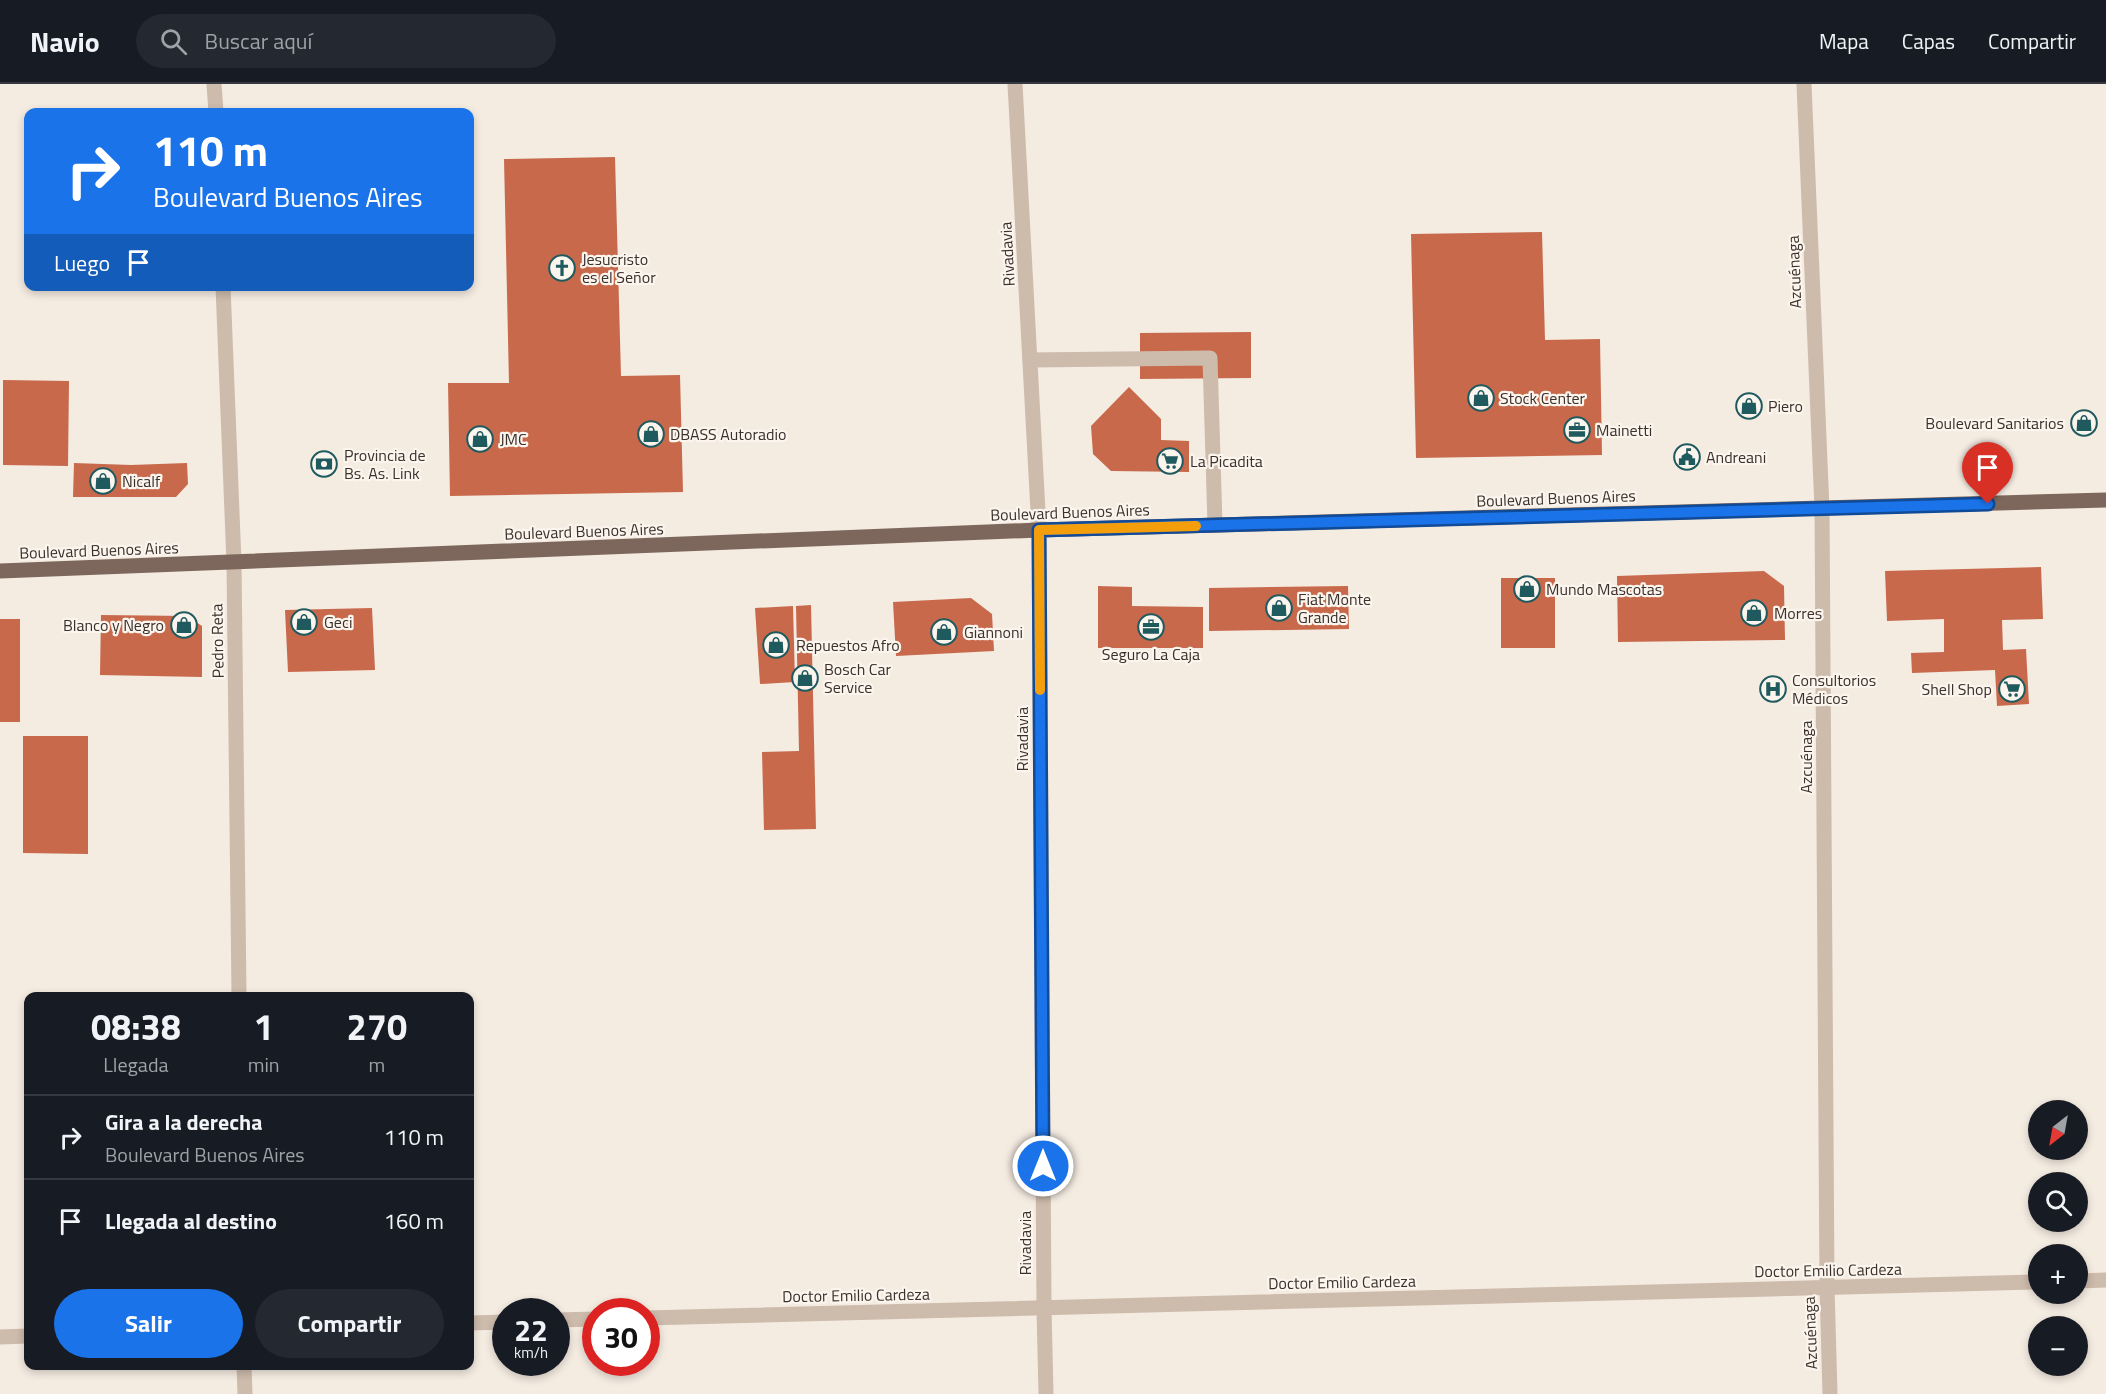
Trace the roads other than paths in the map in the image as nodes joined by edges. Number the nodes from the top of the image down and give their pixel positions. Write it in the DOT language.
graph roads {
  1 [pos="214,84"];
  2 [pos="1016,84"];
  3 [pos="1804,84"];
  4 [pos="216,108"];
  5 [pos="223,291"];
  6 [pos="1030,360"];
  7 [pos="2106,500"];
  8 [pos="1822,509"];
  9 [pos="1215,525"];
  10 [pos="1039,530"];
  11 [pos="234,563"];
  12 [pos="0,571"];
  13 [pos="239,992"];
  14 [pos="2106,1280"];
  15 [pos="2088,1281"];
  16 [pos="2028,1282"];
  17 [pos="1827,1288"];
  18 [pos="1044,1308"];
  19 [pos="660,1318"];
  20 [pos="492,1322"];
  21 [pos="474,1323"];
  22 [pos="24,1336"];
  23 [pos="0,1337"];
  24 [pos="244,1370"];
  25 [pos="245,1394"];
  26 [pos="1046,1394"];
  27 [pos="1830,1394"];
  1 -- 4 [label="street"];
  2 -- 6 [label="street, Rivadavia"];
  3 -- 8 [label="street, Azcuénaga"];
  5 -- 11 [label="street, Pedro Reta"];
  6 -- 9 [label="street"];
  6 -- 10 [label="street, Rivadavia"];
  7 -- 8 [label="main road, Boulevard Buenos Aires"];
  8 -- 9 [label="main road, Boulevard Buenos Aires"];
  8 -- 17 [label="street, Azcuénaga"];
  9 -- 10 [label="main road, Boulevard Buenos Aires"];
  10 -- 11 [label="main road, Boulevard Buenos Aires"];
  10 -- 18 [label="street, Rivadavia"];
  11 -- 12 [label="main road, Boulevard Buenos Aires"];
  11 -- 13 [label="street, Pedro Reta"];
  14 -- 15 [label="street"];
  16 -- 17 [label="street, Doctor Emilio Cardeza"];
  17 -- 18 [label="street, Doctor Emilio Cardeza"];
  17 -- 27 [label="street, Azcuénaga"];
  18 -- 19 [label="street, Doctor Emilio Cardeza"];
  18 -- 26 [label="street, Rivadavia"];
  20 -- 21 [label="street"];
  22 -- 23 [label="street"];
  24 -- 25 [label="street"];
}
